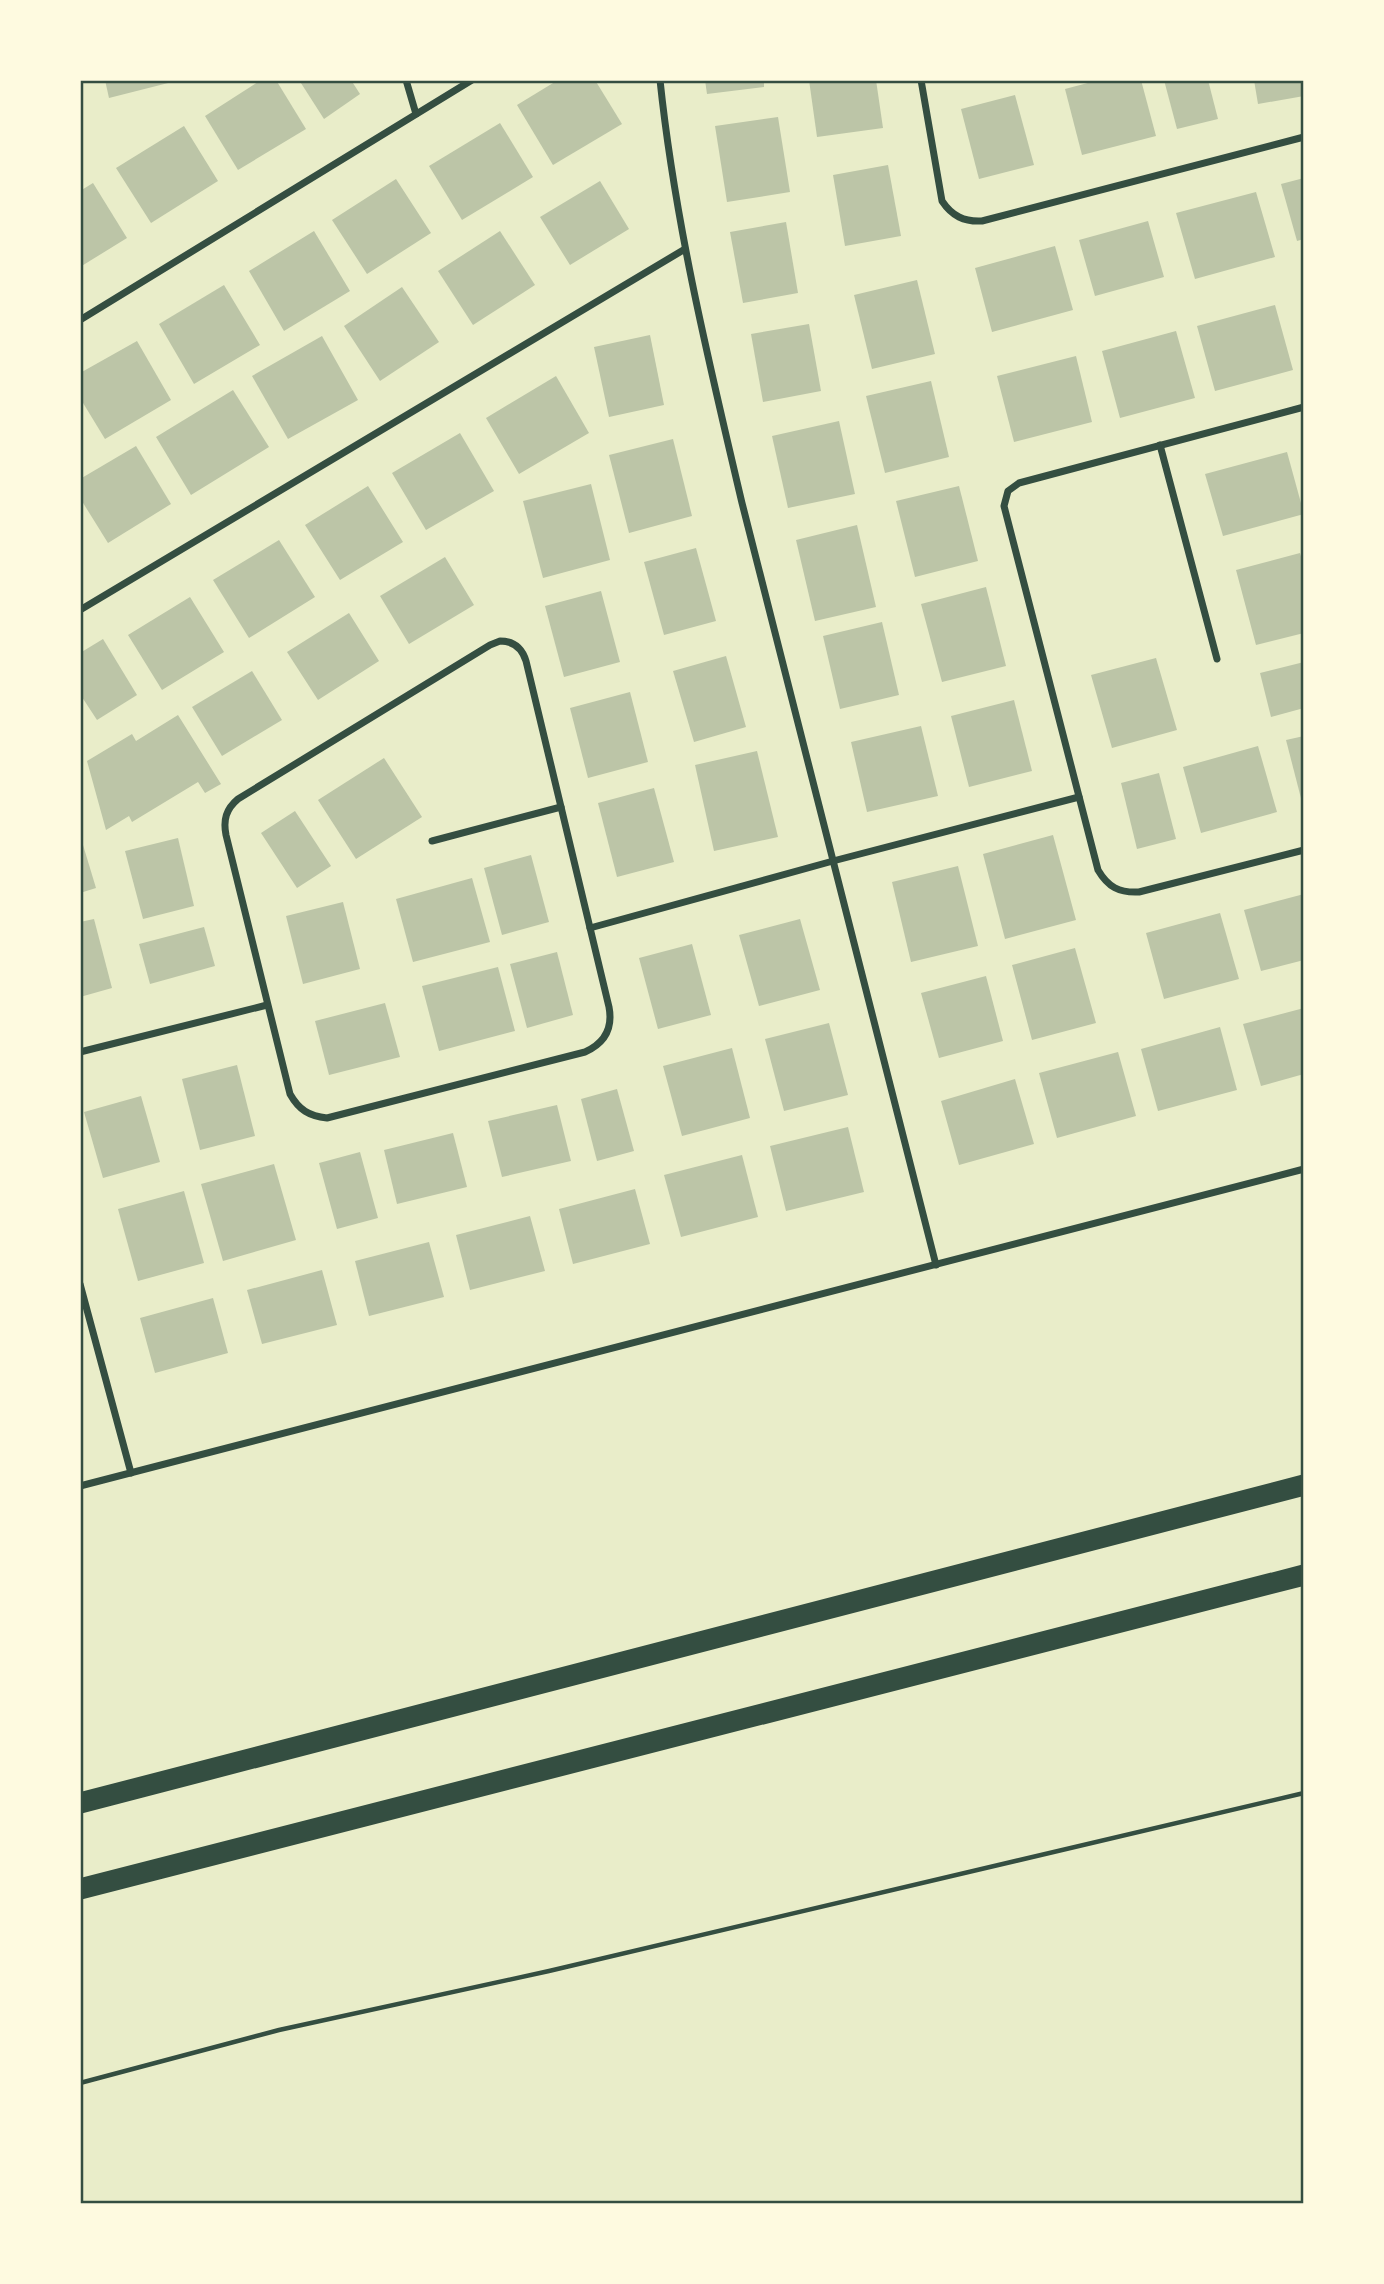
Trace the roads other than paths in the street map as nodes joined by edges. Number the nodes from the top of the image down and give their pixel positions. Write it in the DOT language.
graph roads {
  1 [pos="407,80"];
  2 [pos="472,80"];
  3 [pos="660,80"];
  4 [pos="921,80"];
  5 [pos="416,114"];
  6 [pos="1304,137"];
  7 [pos="685,248"];
  8 [pos="80,320"];
  9 [pos="1304,407"];
  10 [pos="1160,445"];
  11 [pos="80,610"];
  12 [pos="1217,659"];
  13 [pos="1079,797"];
  14 [pos="561,807"];
  15 [pos="432,841"];
  16 [pos="1304,850"];
  17 [pos="833,861"];
  18 [pos="590,928"];
  19 [pos="267,1005"];
  20 [pos="80,1052"];
  21 [pos="1304,1169"];
  22 [pos="936,1265"];
  23 [pos="80,1284"];
  24 [pos="131,1473"];
  25 [pos="1304,1485"];
  26 [pos="80,1486"];
  27 [pos="1304,1575"];
  28 [pos="80,1804"];
  29 [pos="80,1889"];
  1 -- 5 [label="street"];
  2 -- 5 [label="street"];
  3 -- 7 [label="street"];
  4 -- 6 [label="street"];
  5 -- 8 [label="street"];
  7 -- 11 [label="street"];
  7 -- 17 [label="street"];
  9 -- 10 [label="street"];
  10 -- 12 [label="street"];
  10 -- 13 [label="street"];
  13 -- 16 [label="street"];
  13 -- 17 [label="street"];
  14 -- 15 [label="street"];
  14 -- 18 [label="street"];
  14 -- 19 [label="street"];
  17 -- 18 [label="street"];
  17 -- 22 [label="street"];
  18 -- 19 [label="street"];
  19 -- 20 [label="street"];
  21 -- 22 [label="street"];
  22 -- 24 [label="street"];
  23 -- 24 [label="street"];
  24 -- 26 [label="street"];
  25 -- 28 [label="highway"];
  27 -- 29 [label="highway"];
}
